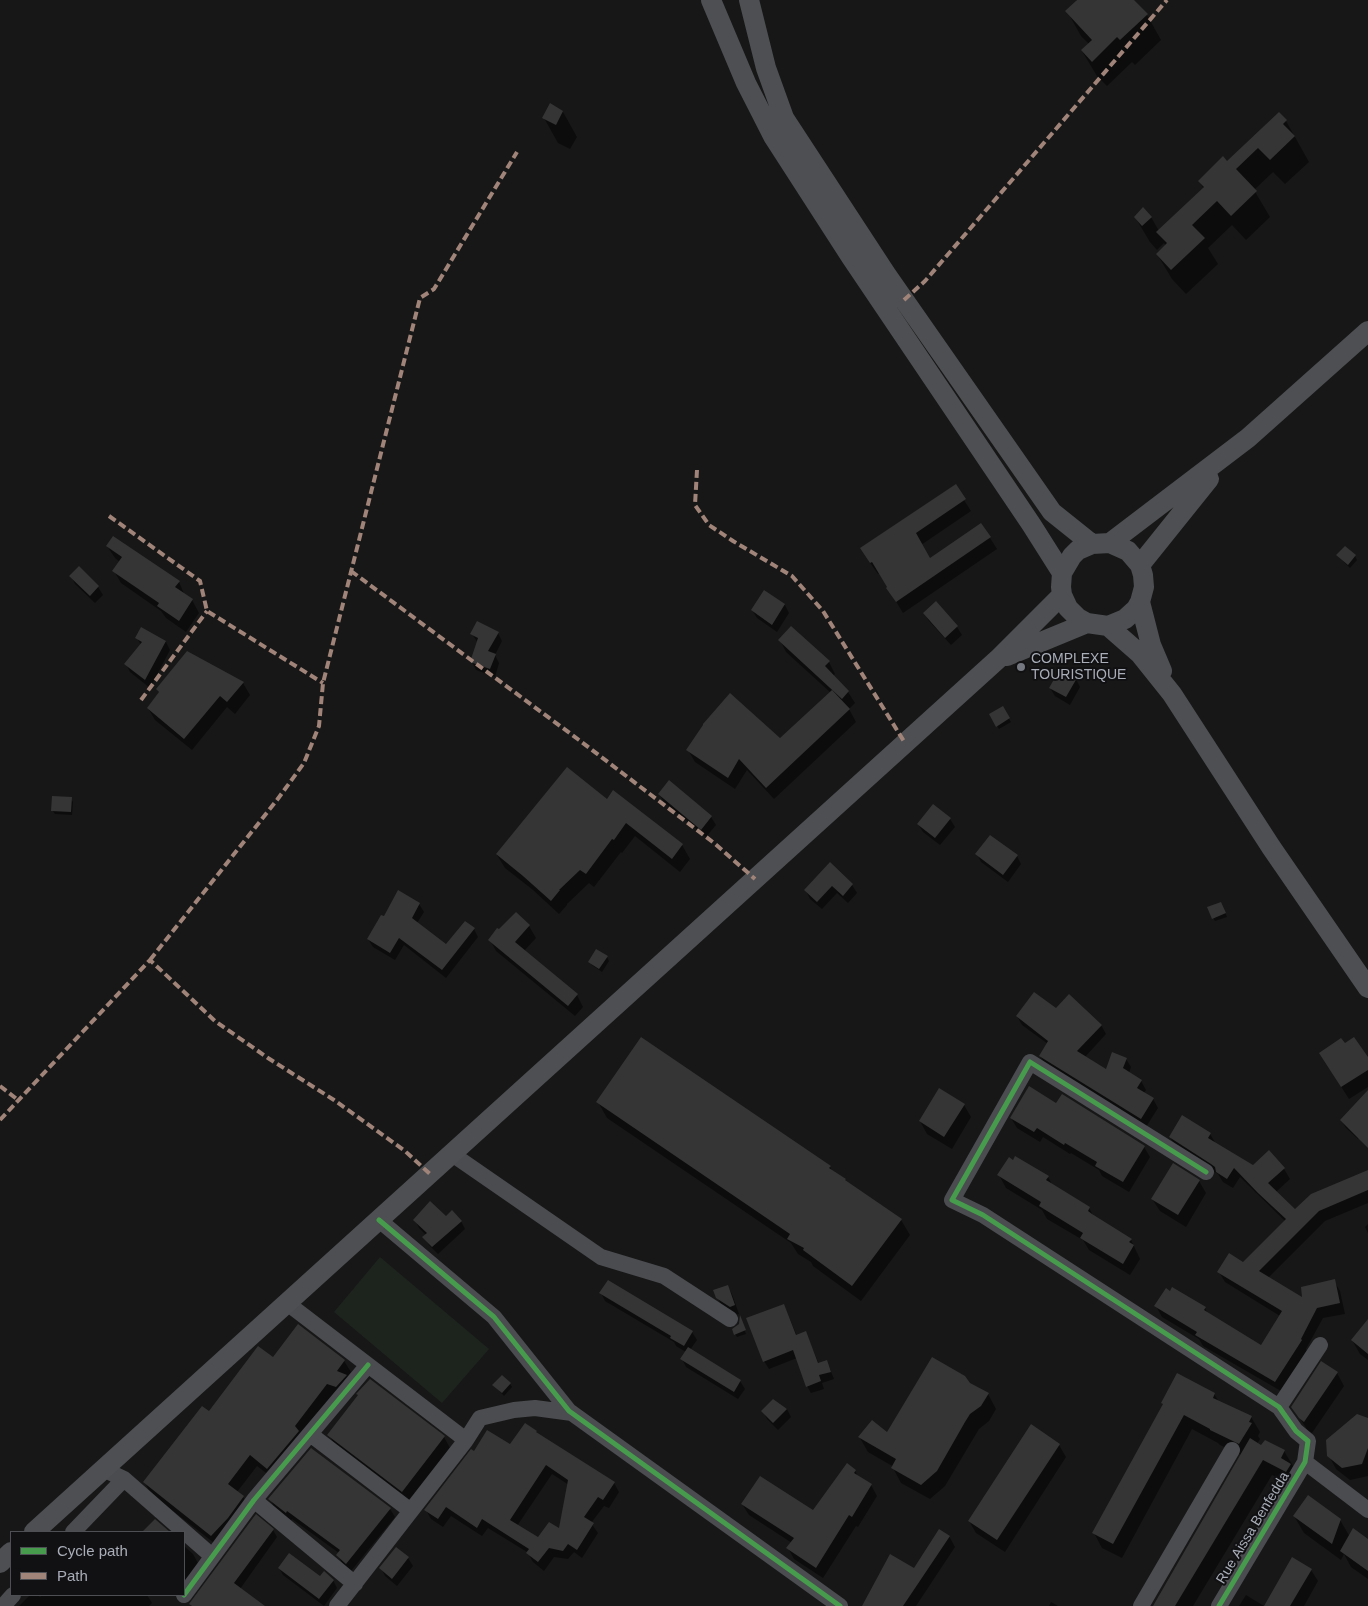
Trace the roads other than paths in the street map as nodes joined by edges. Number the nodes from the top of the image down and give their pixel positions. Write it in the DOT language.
graph roads {
  1 [pos="711,0"];
  2 [pos="749,0"];
  3 [pos="1368,330"];
  4 [pos="1227,456"];
  5 [pos="1101,544"];
  6 [pos="1140,565"];
  7 [pos="1062,573"];
  8 [pos="1062,595"];
  9 [pos="1140,602"];
  10 [pos="1087,623"];
  11 [pos="1108,626"];
  12 [pos="998,659"];
  13 [pos="1172,694"];
  14 [pos="1368,988"];
  15 [pos="452,1154"];
  16 [pos="1206,1172"];
  17 [pos="379,1220"];
  18 [pos="287,1303"];
  19 [pos="730,1318"];
  20 [pos="1320,1345"];
  21 [pos="368,1366"];
  22 [pos="1279,1407"];
  23 [pos="572,1413"];
  24 [pos="310,1434"];
  25 [pos="466,1440"];
  26 [pos="1232,1450"];
  27 [pos="1306,1462"];
  28 [pos="103,1469"];
  29 [pos="124,1479"];
  30 [pos="254,1500"];
  31 [pos="1368,1510"];
  32 [pos="411,1511"];
  33 [pos="35,1531"];
  34 [pos="74,1531"];
  35 [pos="183,1531"];
  36 [pos="185,1532"];
  37 [pos="10,1553"];
  38 [pos="212,1556"];
  39 [pos="0,1563"];
  40 [pos="355,1584"];
  41 [pos="185,1594"];
  42 [pos="13,1596"];
  43 [pos="183,1596"];
  44 [pos="3,1606"];
  45 [pos="175,1606"];
  46 [pos="338,1606"];
  47 [pos="840,1606"];
  48 [pos="1141,1606"];
  49 [pos="1219,1606"];
  1 -- 7 [label="main road"];
  2 -- 5 [label="main road"];
  3 -- 4 [label="main road"];
  4 -- 5 [label="main road"];
  4 -- 6 [label="main road"];
  5 -- 6 [label="main road"];
  5 -- 7 [label="main road"];
  6 -- 9 [label="main road"];
  7 -- 8 [label="main road"];
  8 -- 10 [label="main road"];
  8 -- 12 [label="main road"];
  9 -- 11 [label="main road"];
  9 -- 13 [label="main road"];
  10 -- 11 [label="main road"];
  10 -- 12 [label="main road"];
  11 -- 13 [label="main road"];
  12 -- 15 [label="main road"];
  13 -- 14 [label="main road"];
  15 -- 17 [label="main road"];
  15 -- 19 [label="street"];
  16 -- 22 [label="street"];
  17 -- 18 [label="main road"];
  17 -- 23 [label="street"];
  18 -- 21 [label="street"];
  18 -- 28 [label="main road"];
  20 -- 22 [label="street"];
  21 -- 24 [label="street"];
  21 -- 25 [label="street"];
  22 -- 27 [label="street"];
  23 -- 25 [label="street"];
  23 -- 47 [label="street"];
  24 -- 30 [label="street"];
  24 -- 32 [label="street"];
  25 -- 32 [label="street"];
  26 -- 48 [label="street"];
  27 -- 31 [label="street"];
  27 -- 49 [label="street, Rue Aissa Benfedda"];
  28 -- 29 [label="street"];
  28 -- 33 [label="main road"];
  29 -- 34 [label="street"];
  29 -- 35 [label="street"];
  30 -- 38 [label="street"];
  30 -- 40 [label="street"];
  32 -- 40 [label="street"];
  36 -- 38 [label="street"];
  37 -- 39 [label="main road"];
  38 -- 41 [label="street"];
  40 -- 46 [label="street"];
  42 -- 44 [label="street"];
  43 -- 45 [label="street"];
}
